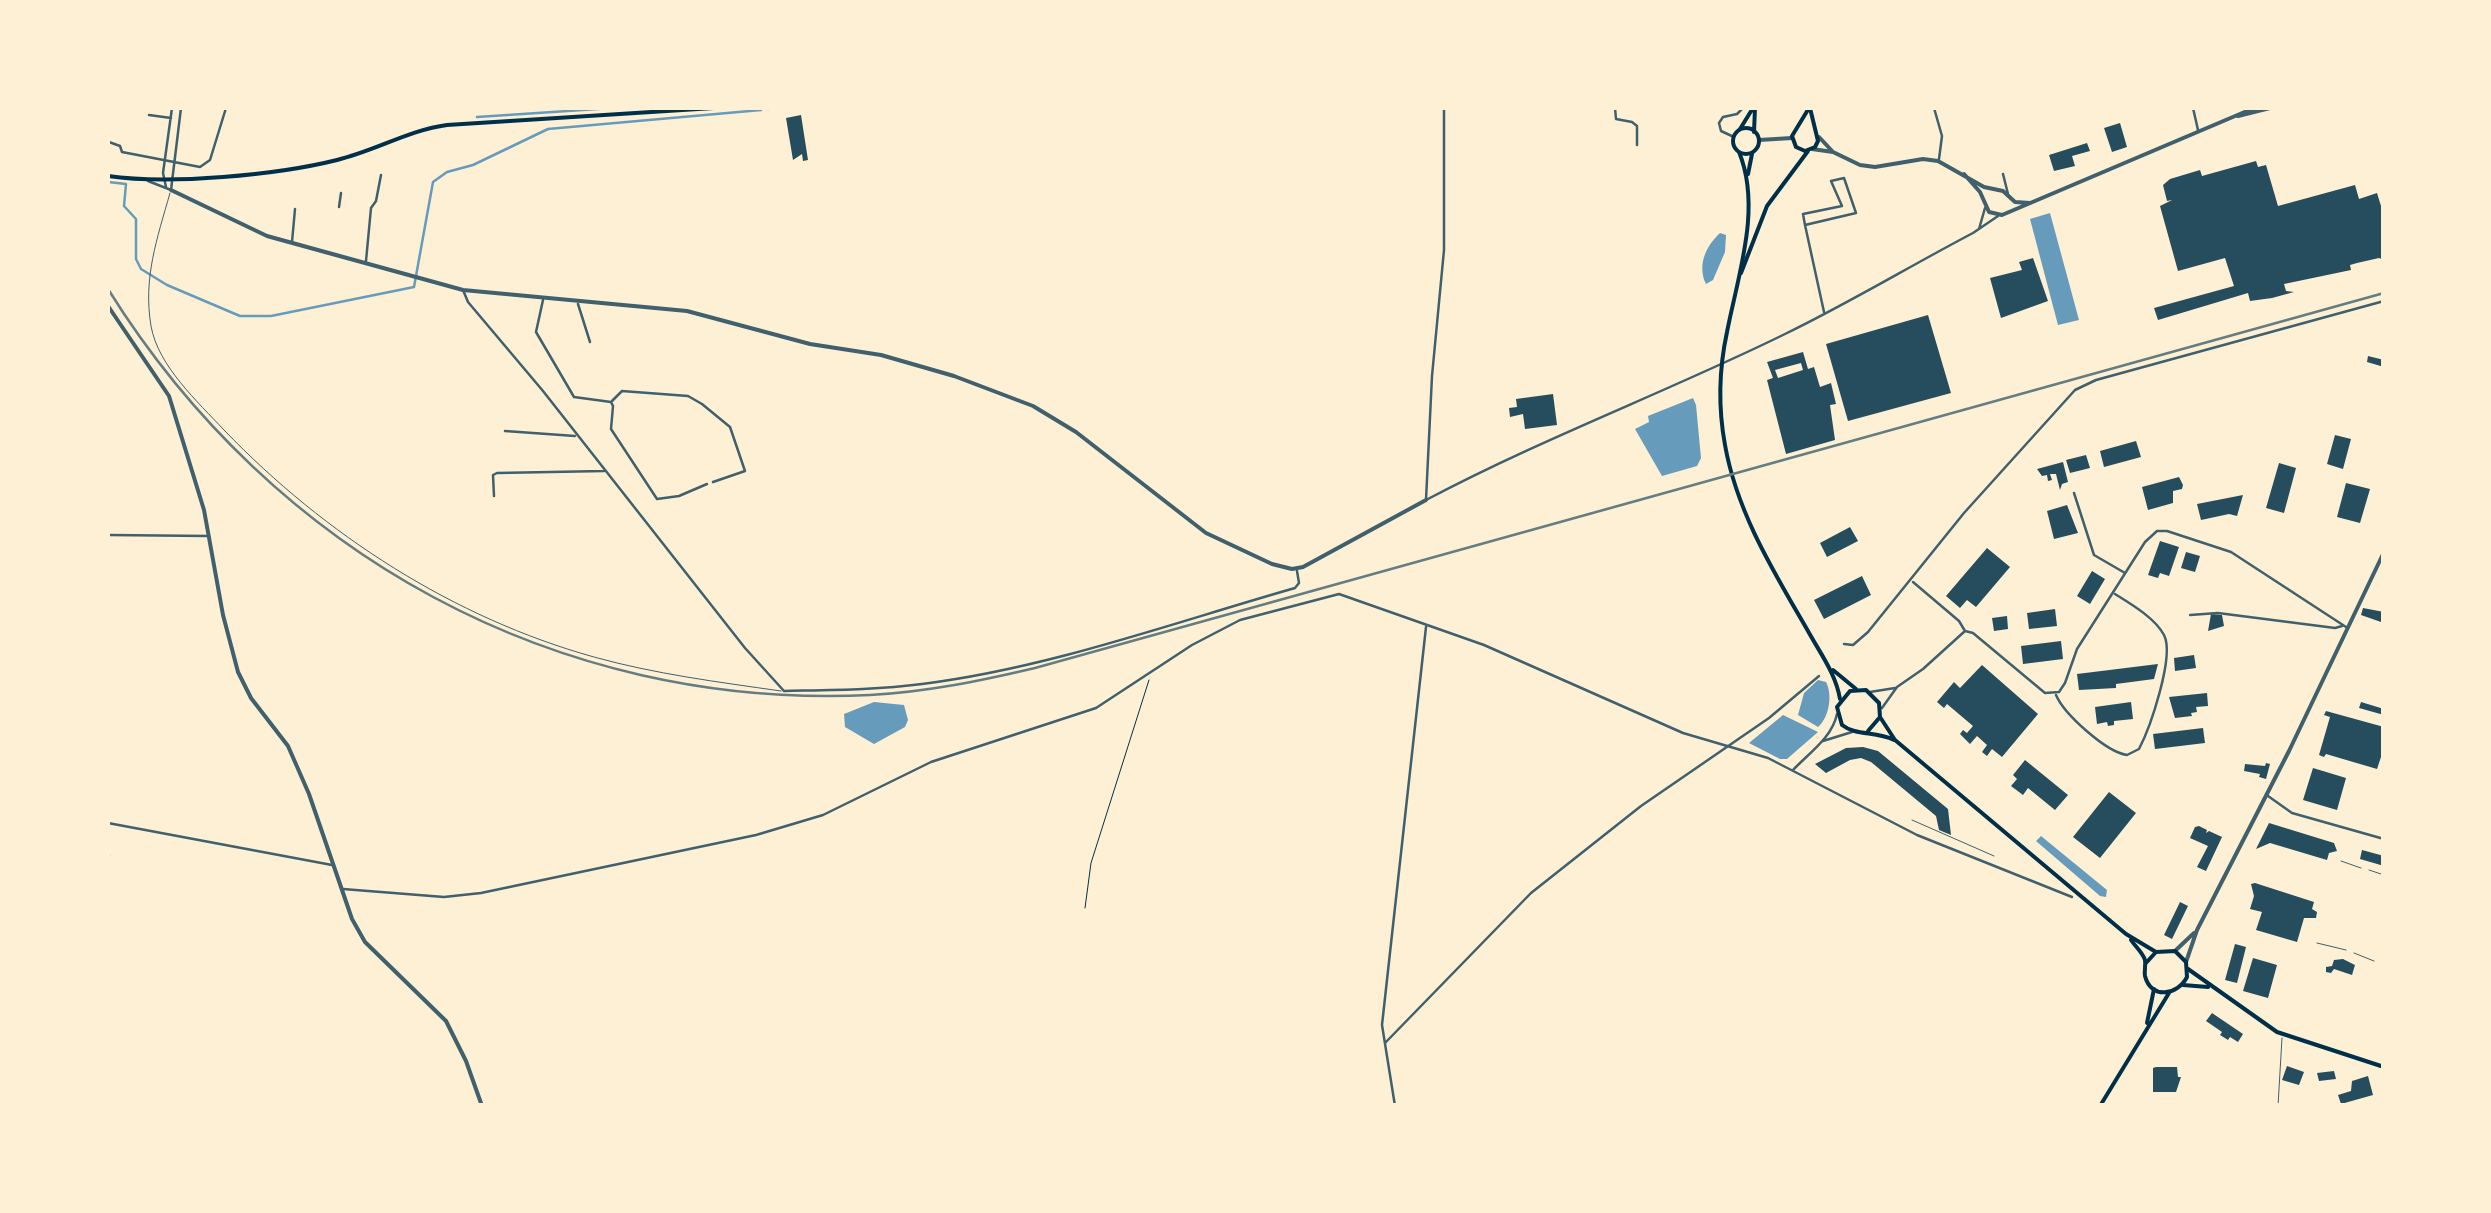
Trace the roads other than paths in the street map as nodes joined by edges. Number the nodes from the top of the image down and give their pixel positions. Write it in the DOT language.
graph roads {
  1 [pos="172,108"];
  2 [pos="181,108"];
  3 [pos="226,108"];
  4 [pos="714,108"];
  5 [pos="1444,108"];
  6 [pos="1615,108"];
  7 [pos="1743,108"];
  8 [pos="1754,108"];
  9 [pos="1809,108"];
  10 [pos="1934,108"];
  11 [pos="2193,108"];
  12 [pos="2254,108"];
  13 [pos="2270,108"];
  14 [pos="149,115"];
  15 [pos="171,118"];
  16 [pos="2228,119"];
  17 [pos="1800,126"];
  18 [pos="1814,128"];
  19 [pos="1740,130"];
  20 [pos="2198,131"];
  21 [pos="1754,132"];
  22 [pos="1734,137"];
  23 [pos="1792,138"];
  24 [pos="1818,138"];
  25 [pos="1759,140"];
  26 [pos="110,142"];
  27 [pos="1638,145"];
  28 [pos="1810,150"];
  29 [pos="1739,152"];
  30 [pos="1753,152"];
  31 [pos="1832,152"];
  32 [pos="165,161"];
  33 [pos="1938,161"];
  34 [pos="173,163"];
  35 [pos="1964,174"];
  36 [pos="2002,174"];
  37 [pos="380,175"];
  38 [pos="108,176"];
  39 [pos="1746,178"];
  40 [pos="171,179"];
  41 [pos="146,180"];
  42 [pos="163,180"];
  43 [pos="2006,180"];
  44 [pos="169,190"];
  45 [pos="1997,190"];
  46 [pos="341,193"];
  47 [pos="2010,197"];
  48 [pos="2035,202"];
  49 [pos="1985,205"];
  50 [pos="340,207"];
  51 [pos="295,210"];
  52 [pos="2008,212"];
  53 [pos="1998,216"];
  54 [pos="1805,225"];
  55 [pos="1978,230"];
  56 [pos="292,243"];
  57 [pos="366,262"];
  58 [pos="1738,282"];
  59 [pos="463,290"];
  60 [pos="544,298"];
  61 [pos="2384,301"];
  62 [pos="578,302"];
  63 [pos="108,306"];
  64 [pos="1824,314"];
  65 [pos="590,342"];
  66 [pos="611,402"];
  67 [pos="505,431"];
  68 [pos="577,436"];
  69 [pos="604,471"];
  70 [pos="713,482"];
  71 [pos="707,484"];
  72 [pos="2074,492"];
  73 [pos="494,496"];
  74 [pos="1426,500"];
  75 [pos="108,535"];
  76 [pos="210,536"];
  77 [pos="2384,552"];
  78 [pos="1297,569"];
  79 [pos="2126,574"];
  80 [pos="1912,581"];
  81 [pos="2114,593"];
  82 [pos="2190,615"];
  83 [pos="1426,625"];
  84 [pos="2345,627"];
  85 [pos="1965,631"];
  86 [pos="1844,644"];
  87 [pos="1829,667"];
  88 [pos="1819,676"];
  89 [pos="1897,688"];
  90 [pos="1856,689"];
  91 [pos="784,691"];
  92 [pos="1870,692"];
  93 [pos="2056,694"];
  94 [pos="1840,700"];
  95 [pos="1837,714"];
  96 [pos="1880,714"];
  97 [pos="1868,731"];
  98 [pos="1852,732"];
  99 [pos="1895,740"];
  100 [pos="1822,742"];
  101 [pos="1731,746"];
  102 [pos="1793,770"];
  103 [pos="2267,795"];
  104 [pos="1912,820"];
  105 [pos="108,822"];
  106 [pos="2384,839"];
  107 [pos="1994,856"];
  108 [pos="2341,862"];
  109 [pos="334,865"];
  110 [pos="2361,868"];
  111 [pos="2369,870"];
  112 [pos="2384,875"];
  113 [pos="342,889"];
  114 [pos="2072,896"];
  115 [pos="2197,930"];
  116 [pos="2128,936"];
  117 [pos="2316,942"];
  118 [pos="2346,950"];
  119 [pos="2174,951"];
  120 [pos="2156,952"];
  121 [pos="2354,953"];
  122 [pos="2374,961"];
  123 [pos="2186,962"];
  124 [pos="2146,963"];
  125 [pos="2188,969"];
  126 [pos="2183,985"];
  127 [pos="2212,988"];
  128 [pos="2154,989"];
  129 [pos="2170,993"];
  130 [pos="2145,1028"];
  131 [pos="2283,1035"];
  132 [pos="1385,1043"];
  133 [pos="2384,1067"];
  134 [pos="482,1106"];
  135 [pos="1395,1106"];
  136 [pos="2100,1106"];
  137 [pos="2278,1106"];
  1 -- 15 [label="street"];
  2 -- 34 [label="street"];
  3 -- 34 [label="street"];
  4 -- 40 [label="main road"];
  5 -- 74 [label="street"];
  6 -- 27 [label="street"];
  7 -- 22 [label="street"];
  8 -- 19 [label="main road"];
  8 -- 21 [label="main road"];
  9 -- 17 [label="main road"];
  9 -- 18 [label="main road"];
  10 -- 33 [label="street"];
  11 -- 20 [label="street"];
  12 -- 16 [label="street"];
  13 -- 16 [label="street"];
  14 -- 15 [label="street"];
  15 -- 32 [label="street"];
  16 -- 20 [label="street"];
  17 -- 18 [label="main road"];
  17 -- 23 [label="main road"];
  18 -- 24 [label="main road"];
  19 -- 21 [label="main road"];
  19 -- 22 [label="main road"];
  20 -- 48 [label="street"];
  21 -- 25 [label="main road"];
  22 -- 29 [label="main road"];
  23 -- 25 [label="street"];
  23 -- 28 [label="main road"];
  24 -- 28 [label="main road"];
  24 -- 31 [label="street"];
  25 -- 30 [label="main road"];
  26 -- 32 [label="street"];
  28 -- 31 [label="street"];
  28 -- 58 [label="main road"];
  29 -- 30 [label="main road"];
  29 -- 39 [label="main road"];
  30 -- 39 [label="main road"];
  31 -- 33 [label="street"];
  32 -- 34 [label="street"];
  32 -- 42 [label="street"];
  33 -- 35 [label="street"];
  34 -- 40 [label="street"];
  35 -- 45 [label="street"];
  35 -- 49 [label="street"];
  36 -- 43 [label="street"];
  37 -- 57 [label="street"];
  38 -- 41 [label="main road"];
  39 -- 58 [label="main road"];
  40 -- 42 [label="main road"];
  40 -- 44 [label="street"];
  41 -- 42 [label="main road"];
  41 -- 44 [label="street"];
  42 -- 44 [label="street"];
  43 -- 45 [label="street"];
  43 -- 47 [label="street"];
  44 -- 56 [label="street"];
  44 -- 91 [label="lane"];
  45 -- 47 [label="street"];
  45 -- 49 [label="street"];
  46 -- 50 [label="street"];
  47 -- 48 [label="street"];
  47 -- 52 [label="street"];
  48 -- 52 [label="street"];
  49 -- 53 [label="street"];
  49 -- 55 [label="street"];
  51 -- 56 [label="street"];
  52 -- 53 [label="street"];
  53 -- 55 [label="street"];
  54 -- 54 [label="street"];
  54 -- 64 [label="street"];
  55 -- 64 [label="street"];
  56 -- 57 [label="street"];
  57 -- 59 [label="street"];
  58 -- 87 [label="main road"];
  59 -- 60 [label="street"];
  59 -- 68 [label="street"];
  60 -- 62 [label="street"];
  60 -- 66 [label="street"];
  61 -- 80 [label="street"];
  62 -- 65 [label="street"];
  62 -- 78 [label="street"];
  63 -- 76 [label="street"];
  64 -- 74 [label="street"];
  66 -- 70 [label="street"];
  66 -- 71 [label="street"];
  67 -- 68 [label="street"];
  68 -- 69 [label="street"];
  69 -- 73 [label="street"];
  69 -- 91 [label="street"];
  72 -- 79 [label="street"];
  74 -- 78 [label="street"];
  75 -- 76 [label="street"];
  76 -- 109 [label="street"];
  77 -- 84 [label="street"];
  78 -- 91 [label="street"];
  79 -- 81 [label="street"];
  79 -- 84 [label="street"];
  80 -- 85 [label="street"];
  80 -- 86 [label="street"];
  81 -- 93 [label="street"];
  81 -- 93 [label="street"];
  82 -- 84 [label="street"];
  83 -- 101 [label="street"];
  83 -- 113 [label="street"];
  83 -- 132 [label="street"];
  84 -- 103 [label="street"];
  85 -- 89 [label="street"];
  85 -- 93 [label="street"];
  87 -- 90 [label="main road"];
  87 -- 94 [label="main road"];
  88 -- 101 [label="street"];
  89 -- 92 [label="street"];
  89 -- 96 [label="street"];
  90 -- 92 [label="main road"];
  90 -- 94 [label="main road"];
  92 -- 96 [label="main road"];
  94 -- 95 [label="main road"];
  95 -- 98 [label="main road"];
  95 -- 100 [label="street"];
  96 -- 97 [label="main road"];
  96 -- 99 [label="main road"];
  97 -- 98 [label="main road"];
  97 -- 99 [label="main road"];
  98 -- 100 [label="street"];
  99 -- 116 [label="main road"];
  100 -- 102 [label="street"];
  101 -- 102 [label="street"];
  101 -- 132 [label="street"];
  102 -- 114 [label="street"];
  103 -- 106 [label="street"];
  103 -- 115 [label="street"];
  104 -- 107 [label="lane"];
  105 -- 109 [label="street"];
  108 -- 110 [label="lane"];
  109 -- 113 [label="street"];
  111 -- 112 [label="lane"];
  113 -- 134 [label="street"];
  115 -- 119 [label="street"];
  115 -- 123 [label="street"];
  116 -- 120 [label="main road"];
  116 -- 124 [label="main road"];
  117 -- 118 [label="lane"];
  119 -- 120 [label="main road"];
  119 -- 123 [label="main road"];
  120 -- 124 [label="main road"];
  121 -- 122 [label="lane"];
  123 -- 125 [label="main road"];
  124 -- 128 [label="main road"];
  125 -- 126 [label="main road"];
  125 -- 127 [label="main road"];
  126 -- 127 [label="main road"];
  126 -- 129 [label="main road"];
  127 -- 131 [label="main road"];
  128 -- 129 [label="main road"];
  128 -- 130 [label="main road"];
  129 -- 130 [label="main road"];
  130 -- 136 [label="main road"];
  131 -- 133 [label="main road"];
  131 -- 137 [label="lane"];
  132 -- 135 [label="street"];
}
